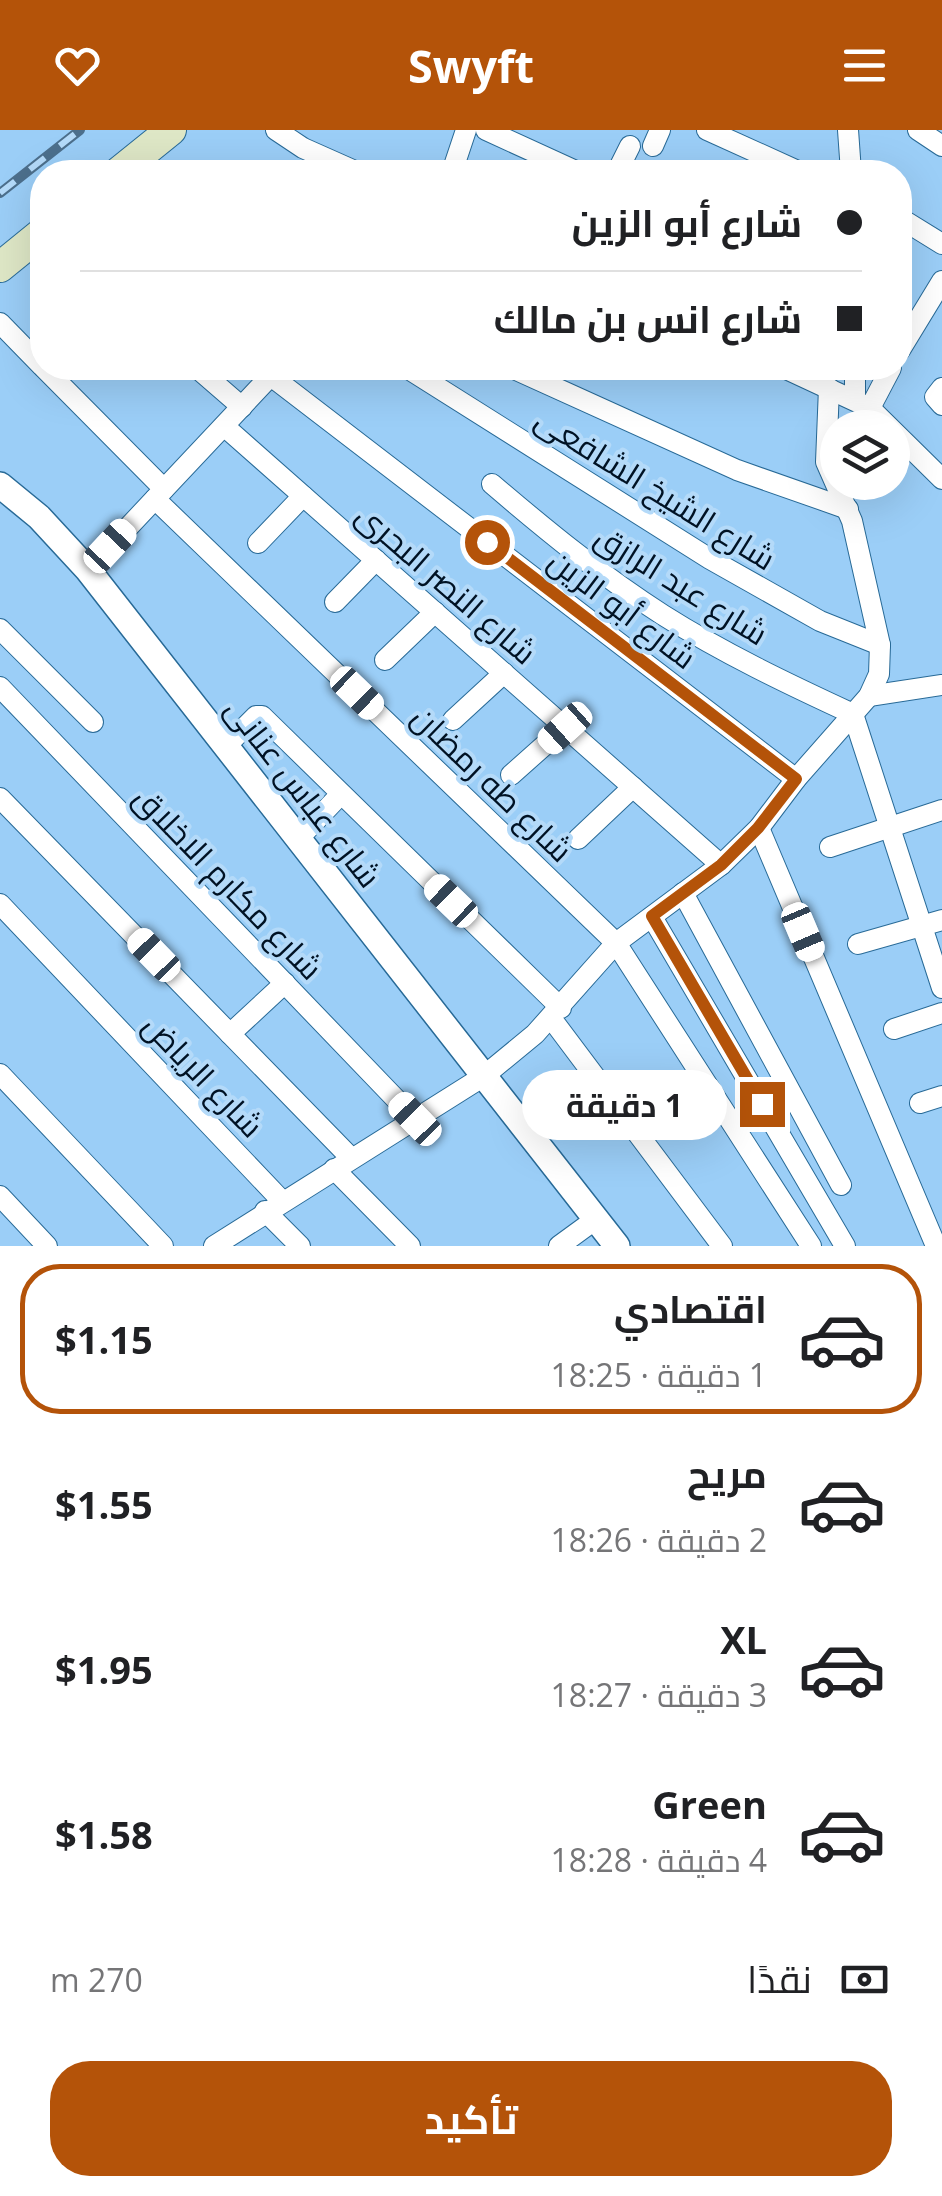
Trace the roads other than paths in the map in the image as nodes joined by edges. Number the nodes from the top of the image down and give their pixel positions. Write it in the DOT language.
graph roads {
  1 [pos="171,130"];
  2 [pos="276,130"];
  3 [pos="466,130"];
  4 [pos="486,130"];
  5 [pos="707,130"];
  6 [pos="918,130"];
  7 [pos="846,131"];
  8 [pos="630,146"];
  9 [pos="942,146"];
  10 [pos="137,160"];
  11 [pos="330,160"];
  12 [pos="456,160"];
  13 [pos="552,160"];
  14 [pos="623,160"];
  15 [pos="773,160"];
  16 [pos="850,160"];
  17 [pos="912,225"];
  18 [pos="30,243"];
  19 [pos="942,244"];
  20 [pos="0,267"];
  21 [pos="942,281"];
  22 [pos="0,323"];
  23 [pos="912,330"];
  24 [pos="30,354"];
  25 [pos="55,380"];
  26 [pos="211,380"];
  27 [pos="267,380"];
  28 [pos="285,380"];
  29 [pos="427,380"];
  30 [pos="543,380"];
  31 [pos="811,380"];
  32 [pos="858,380"];
  33 [pos="882,380"];
  34 [pos="829,388"];
  35 [pos="942,388"];
  36 [pos="863,404"];
  37 [pos="942,405"];
  38 [pos="242,407"];
  39 [pos="224,426"];
  40 [pos="938,463"];
  41 [pos="492,484"];
  42 [pos="0,485"];
  43 [pos="160,494"];
  44 [pos="303,496"];
  45 [pos="848,509"];
  46 [pos="258,543"];
  47 [pos="376,560"];
  48 [pos="88,570"];
  49 [pos="335,602"];
  50 [pos="435,612"];
  51 [pos="0,630"];
  52 [pos="880,645"];
  53 [pos="385,660"];
  54 [pos="504,674"];
  55 [pos="942,684"];
  56 [pos="0,686"];
  57 [pos="869,696"];
  58 [pos="854,714"];
  59 [pos="453,720"];
  60 [pos="93,722"];
  61 [pos="565,728"];
  62 [pos="226,746"];
  63 [pos="511,776"];
  64 [pos="796,779"];
  65 [pos="634,787"];
  66 [pos="341,794"];
  67 [pos="0,798"];
  68 [pos="942,810"];
  69 [pos="890,826"];
  70 [pos="758,828"];
  71 [pos="298,838"];
  72 [pos="578,839"];
  73 [pos="830,846"];
  74 [pos="721,865"];
  75 [pos="683,893"];
  76 [pos="0,904"];
  77 [pos="652,916"];
  78 [pos="932,923"];
  79 [pos="616,943"];
  80 [pos="858,944"];
  81 [pos="285,984"];
  82 [pos="942,988"];
  83 [pos="556,1013"];
  84 [pos="942,1014"];
  85 [pos="894,1029"];
  86 [pos="230,1034"];
  87 [pos="0,1074"];
  88 [pos="484,1076"];
  89 [pos="942,1096"];
  90 [pos="920,1103"];
  91 [pos="415,1119"];
  92 [pos="342,1164"];
  93 [pos="0,1196"];
  94 [pos="816,1198"];
  95 [pos="274,1206"];
  96 [pos="596,1218"];
  97 [pos="47,1246"];
  98 [pos="164,1246"];
  99 [pos="214,1246"];
  100 [pos="300,1246"];
  101 [pos="410,1246"];
  102 [pos="559,1246"];
  103 [pos="617,1246"];
  104 [pos="722,1246"];
  105 [pos="812,1246"];
  106 [pos="844,1246"];
  107 [pos="936,1246"];
  1 -- 10 [label="main road"];
  2 -- 11 [label="street"];
  3 -- 12 [label="street"];
  4 -- 13 [label="street"];
  5 -- 15 [label="street"];
  6 -- 9 [label="street"];
  7 -- 16 [label="street"];
  8 -- 14 [label="street"];
  17 -- 19 [label="street"];
  18 -- 20 [label="main road"];
  21 -- 23 [label="street"];
  22 -- 24 [label="street, شارع طه رمضان"];
  25 -- 43 [label="street, شارع طه رمضان"];
  26 -- 38 [label="street"];
  27 -- 38 [label="street"];
  28 -- 64 [label="street, شارع أبو الزين"];
  29 -- 52 [label="street, شارع الشيخ الشافعى"];
  30 -- 45 [label="street"];
  31 -- 34 [label="street"];
  32 -- 36 [label="street"];
  33 -- 36 [label="street"];
  34 -- 36 [label="street"];
  34 -- 45 [label="street"];
  35 -- 37 [label="street"];
  36 -- 40 [label="street"];
  38 -- 39 [label="street"];
  39 -- 43 [label="street"];
  39 -- 44 [label="street, شارع النصر البحرى"];
  41 -- 58 [label="street, شارع عبد الرازق"];
  42 -- 48 [label="street, شارع عباس عنانى"];
  43 -- 48 [label="street"];
  43 -- 79 [label="street, شارع طه رمضان"];
  44 -- 46 [label="street"];
  44 -- 47 [label="street, شارع النصر البحرى"];
  45 -- 52 [label="street"];
  47 -- 49 [label="street"];
  47 -- 50 [label="street, شارع النصر البحرى"];
  48 -- 62 [label="street, شارع عباس عنانى"];
  50 -- 53 [label="street"];
  50 -- 54 [label="street, شارع النصر البحرى"];
  51 -- 60 [label="street"];
  52 -- 57 [label="street"];
  54 -- 59 [label="street"];
  54 -- 61 [label="street, شارع النصر البحرى"];
  55 -- 57 [label="street"];
  56 -- 81 [label="street, شارع مكارم الاخلاق"];
  57 -- 58 [label="street"];
  58 -- 64 [label="street"];
  58 -- 69 [label="street"];
  61 -- 63 [label="street"];
  61 -- 65 [label="street, شارع النصر البحرى"];
  62 -- 66 [label="street"];
  62 -- 71 [label="street, شارع عباس عنانى"];
  64 -- 70 [label="street"];
  65 -- 72 [label="street"];
  65 -- 74 [label="street, شارع النصر البحرى"];
  66 -- 71 [label="street"];
  66 -- 83 [label="street"];
  67 -- 86 [label="street"];
  68 -- 69 [label="street"];
  69 -- 73 [label="street"];
  69 -- 78 [label="street"];
  70 -- 74 [label="street"];
  70 -- 107 [label="street"];
  71 -- 88 [label="street, شارع عباس عنانى"];
  74 -- 75 [label="street"];
  75 -- 77 [label="street"];
  75 -- 94 [label="street"];
  76 -- 95 [label="street, شارع الرياض"];
  77 -- 79 [label="street"];
  77 -- 94 [label="street"];
  78 -- 80 [label="street"];
  78 -- 82 [label="street"];
  79 -- 83 [label="street"];
  79 -- 105 [label="street, شارع طه رمضان"];
  81 -- 86 [label="street"];
  81 -- 91 [label="street, شارع مكارم الاخلاق"];
  83 -- 88 [label="street"];
  83 -- 104 [label="street"];
  84 -- 85 [label="street"];
  86 -- 92 [label="street"];
  87 -- 98 [label="street"];
  88 -- 91 [label="street"];
  88 -- 96 [label="street, شارع عباس عنانى"];
  89 -- 90 [label="street"];
  91 -- 92 [label="street"];
  92 -- 95 [label="street"];
  92 -- 101 [label="street"];
  93 -- 97 [label="street"];
  94 -- 106 [label="street"];
  95 -- 99 [label="street"];
  95 -- 100 [label="street, شارع الرياض"];
  96 -- 102 [label="street"];
  96 -- 103 [label="street, شارع عباس عنانى"];
}
